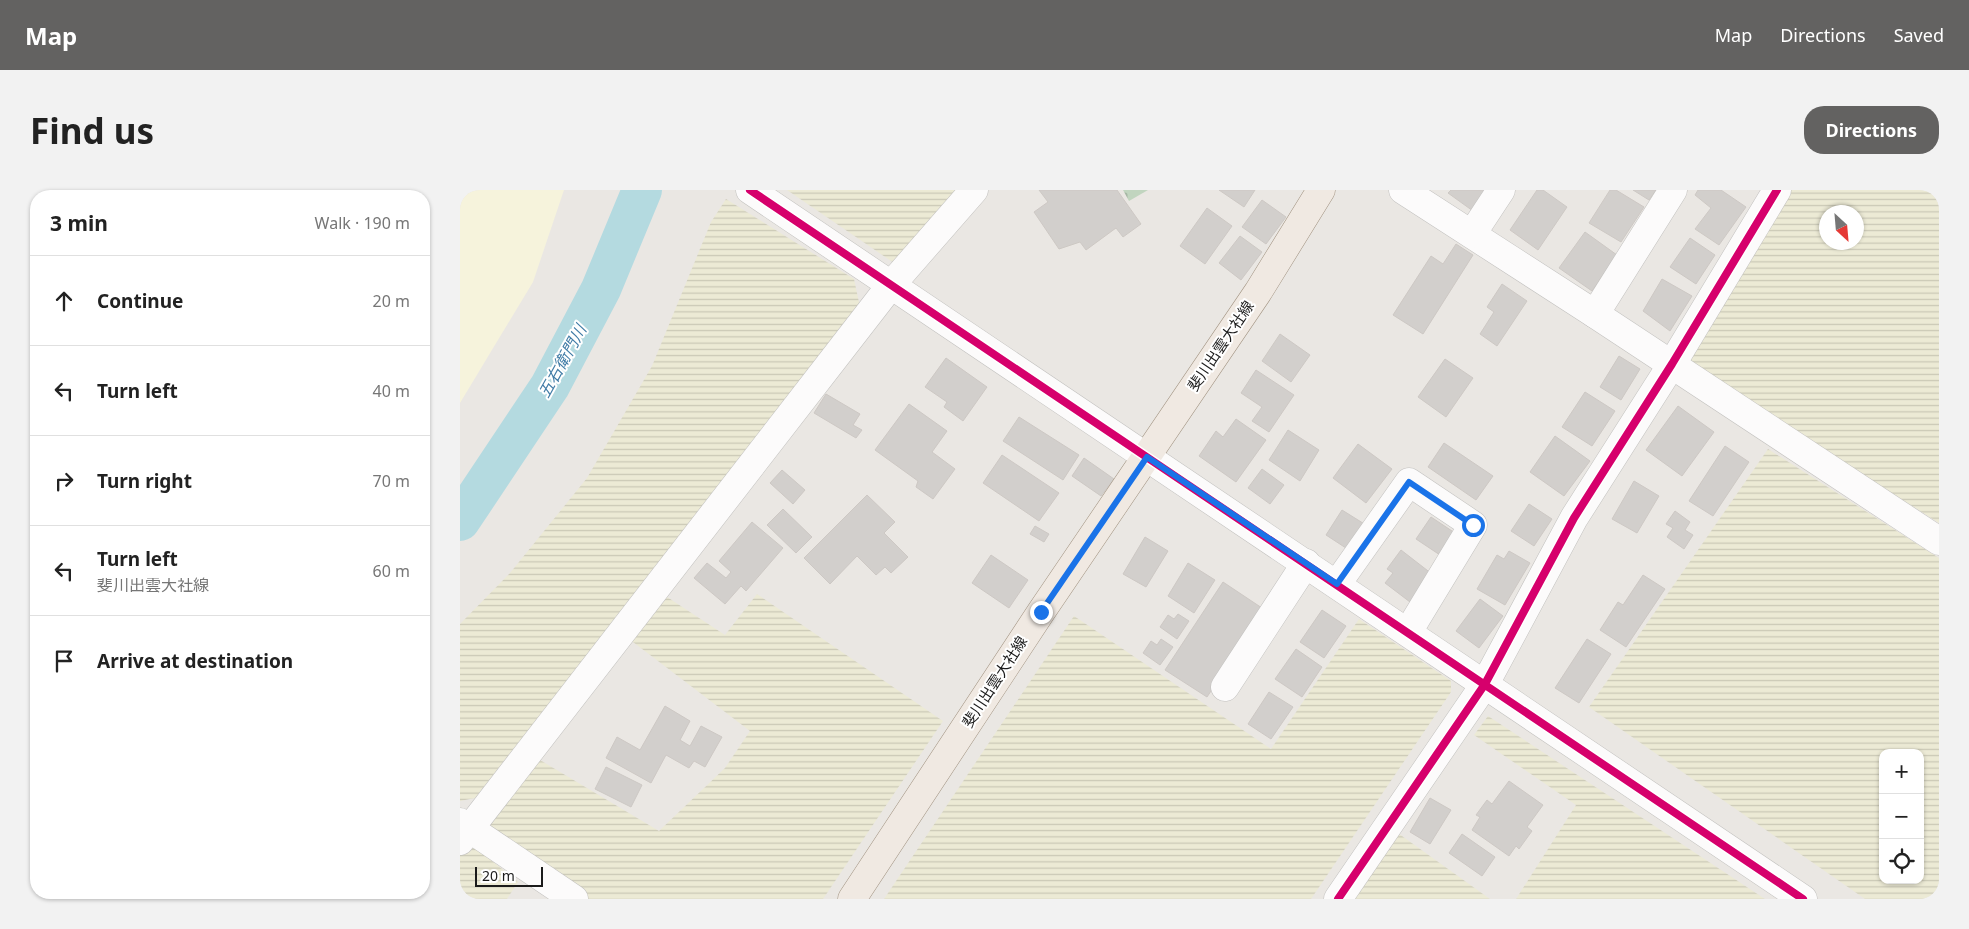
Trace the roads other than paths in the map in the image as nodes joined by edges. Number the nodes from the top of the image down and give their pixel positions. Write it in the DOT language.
graph roads {
  1 [pos="750,190"];
  2 [pos="974,190"];
  3 [pos="1321,190"];
  4 [pos="1403,190"];
  5 [pos="1501,190"];
  6 [pos="1673,190"];
  7 [pos="1777,190"];
  8 [pos="1472,234"];
  9 [pos="891,285"];
  10 [pos="1596,314"];
  11 [pos="1672,364"];
  12 [pos="1147,457"];
  13 [pos="1939,541"];
  14 [pos="1306,563"];
  15 [pos="1337,584"];
  16 [pos="1408,632"];
  17 [pos="1485,684"];
  18 [pos="1225,687"];
  19 [pos="463,831"];
  20 [pos="574,899"];
  21 [pos="852,899"];
  22 [pos="1338,899"];
  23 [pos="1803,899"];
  1 -- 9 [label="street"];
  2 -- 9 [label="street"];
  3 -- 12 [label="main road, 斐川出雲大社線"];
  4 -- 8 [label="street"];
  5 -- 8 [label="street"];
  6 -- 10 [label="street"];
  7 -- 11 [label="street"];
  8 -- 10 [label="street"];
  9 -- 12 [label="street"];
  9 -- 19 [label="street"];
  10 -- 11 [label="street"];
  11 -- 13 [label="street"];
  11 -- 17 [label="street"];
  12 -- 14 [label="street"];
  12 -- 21 [label="main road, 斐川出雲大社線"];
  14 -- 15 [label="street"];
  14 -- 18 [label="street"];
  15 -- 16 [label="street"];
  15 -- 16 [label="street"];
  16 -- 17 [label="street"];
  17 -- 22 [label="street"];
  17 -- 23 [label="street"];
  19 -- 20 [label="street"];
}
